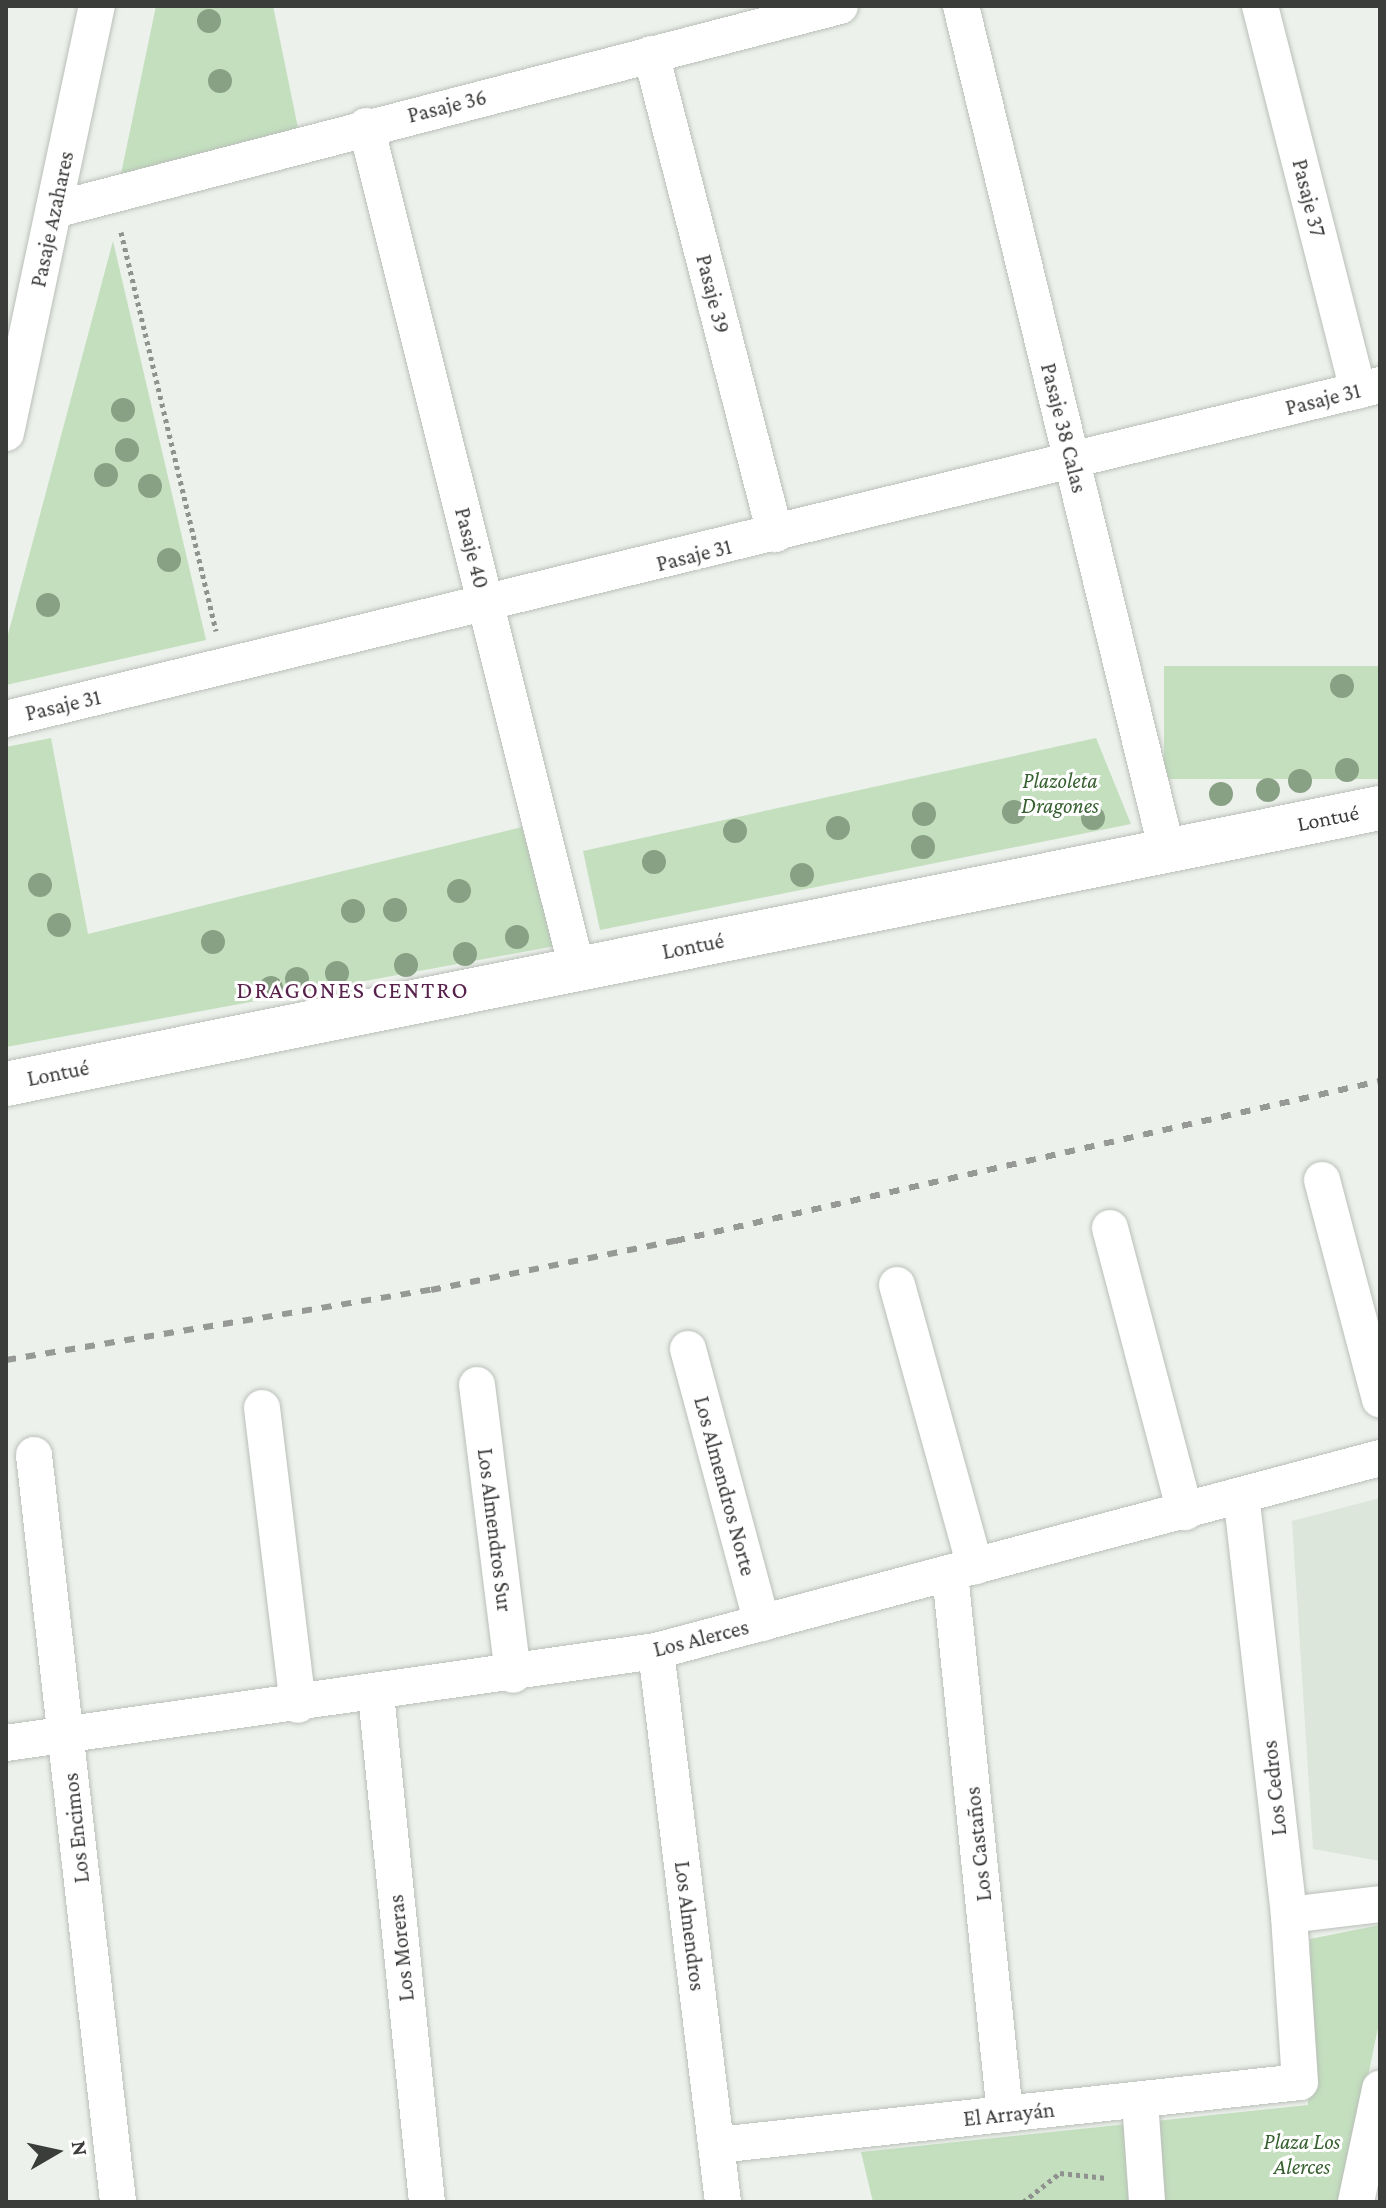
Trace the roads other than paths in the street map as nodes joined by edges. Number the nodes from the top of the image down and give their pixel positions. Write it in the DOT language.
graph roads {
  1 [pos="97,6"];
  2 [pos="840,6"];
  3 [pos="961,6"];
  4 [pos="1260,6"];
  5 [pos="651,54"];
  6 [pos="366,126"];
  7 [pos="54,210"];
  8 [pos="1369,388"];
  9 [pos="6,433"];
  10 [pos="1073,461"];
  11 [pos="775,534"];
  12 [pos="487,606"];
  13 [pos="6,719"];
  14 [pos="1380,808"];
  15 [pos="1167,851"];
  16 [pos="577,969"];
  17 [pos="6,1084"];
  18 [pos="1322,1180"];
  19 [pos="1110,1228"];
  20 [pos="897,1285"];
  21 [pos="688,1349"];
  22 [pos="477,1385"];
  23 [pos="1380,1399"];
  24 [pos="262,1408"];
  25 [pos="34,1455"];
  26 [pos="1380,1458"];
  27 [pos="1241,1496"];
  28 [pos="1185,1512"];
  29 [pos="963,1570"];
  30 [pos="762,1623"];
  31 [pos="656,1651"];
  32 [pos="513,1675"];
  33 [pos="376,1694"];
  34 [pos="298,1705"];
  35 [pos="66,1735"];
  36 [pos="6,1743"];
  37 [pos="1380,1904"];
  38 [pos="1289,1915"];
  39 [pos="1300,2082"];
  40 [pos="1380,2089"];
  41 [pos="1140,2101"];
  42 [pos="1005,2114"];
  43 [pos="718,2145"];
  44 [pos="1146,2192"];
  45 [pos="118,2202"];
  46 [pos="427,2202"];
  47 [pos="723,2202"];
  48 [pos="1356,2202"];
  1 -- 7 [label="street, Pasaje Azahares"];
  2 -- 5 [label="street, Pasaje 36"];
  3 -- 10 [label="street, Pasaje 38 Calas"];
  4 -- 8 [label="street, Pasaje 37"];
  5 -- 6 [label="street, Pasaje 36"];
  5 -- 11 [label="street, Pasaje 39"];
  6 -- 7 [label="street, Pasaje 36"];
  6 -- 12 [label="street, Pasaje 40"];
  7 -- 9 [label="street, Pasaje Azahares"];
  8 -- 10 [label="street, Pasaje 31"];
  10 -- 11 [label="street, Pasaje 31"];
  10 -- 15 [label="street, Pasaje 38 Calas"];
  11 -- 12 [label="street, Pasaje 31"];
  12 -- 13 [label="street, Pasaje 31"];
  12 -- 16 [label="street, Pasaje 40"];
  14 -- 15 [label="street, Lontué"];
  15 -- 16 [label="street, Lontué"];
  16 -- 17 [label="street, Lontué"];
  18 -- 23 [label="street"];
  19 -- 28 [label="street"];
  20 -- 29 [label="street, Los Castaños"];
  21 -- 30 [label="street, Los Almendros Norte"];
  22 -- 32 [label="street, Los Almendros Sur"];
  24 -- 34 [label="street"];
  25 -- 35 [label="street, Los Encimos"];
  26 -- 27 [label="street, Los Alerces"];
  27 -- 28 [label="street, Los Alerces"];
  27 -- 38 [label="street, Los Cedros"];
  28 -- 29 [label="street, Los Alerces"];
  29 -- 30 [label="street, Los Alerces"];
  29 -- 42 [label="street, Los Castaños"];
  30 -- 31 [label="street, Los Alerces"];
  31 -- 32 [label="street, Los Alerces"];
  31 -- 43 [label="street, Los Almendros"];
  32 -- 33 [label="street, Los Alerces"];
  33 -- 34 [label="street, Los Alerces"];
  33 -- 46 [label="street, Los Moreras"];
  34 -- 35 [label="street, Los Alerces"];
  35 -- 36 [label="street, Los Alerces"];
  35 -- 45 [label="street, Los Encimos"];
  37 -- 38 [label="street"];
  38 -- 39 [label="street, Los Cedros"];
  39 -- 41 [label="street, El Arrayán"];
  40 -- 48 [label="street"];
  41 -- 42 [label="street, El Arrayán"];
  41 -- 44 [label="street"];
  42 -- 43 [label="street, El Arrayán"];
  43 -- 47 [label="street, Los Almendros"];
}
